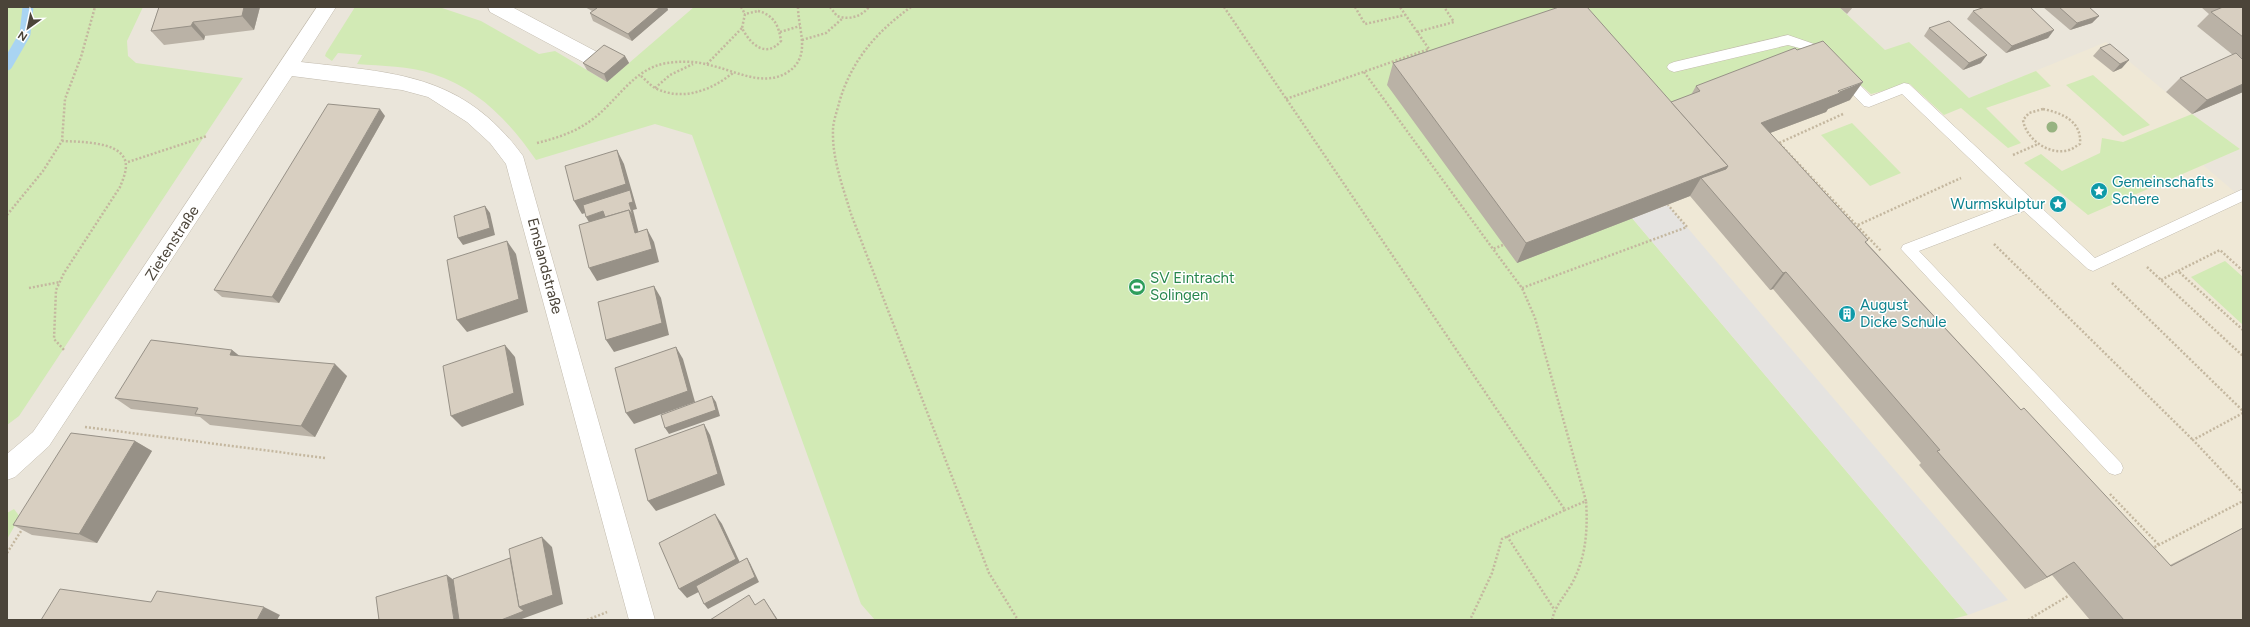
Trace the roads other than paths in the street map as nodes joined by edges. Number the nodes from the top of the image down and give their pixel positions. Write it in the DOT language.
graph roads {
  1 [pos="327,7"];
  2 [pos="497,7"];
  3 [pos="592,58"];
  4 [pos="1674,67"];
  5 [pos="287,68"];
  6 [pos="2243,194"];
  7 [pos="2026,204"];
  8 [pos="2115,468"];
  9 [pos="7,469"];
  10 [pos="642,620"];
  1 -- 5 [label="street, Zietenstraße"];
  2 -- 3 [label="street"];
  4 -- 7 [label="lane"];
  5 -- 9 [label="street, Zietenstraße"];
  5 -- 10 [label="street, Emslandstraße"];
  6 -- 7 [label="lane"];
  7 -- 8 [label="lane"];
}
